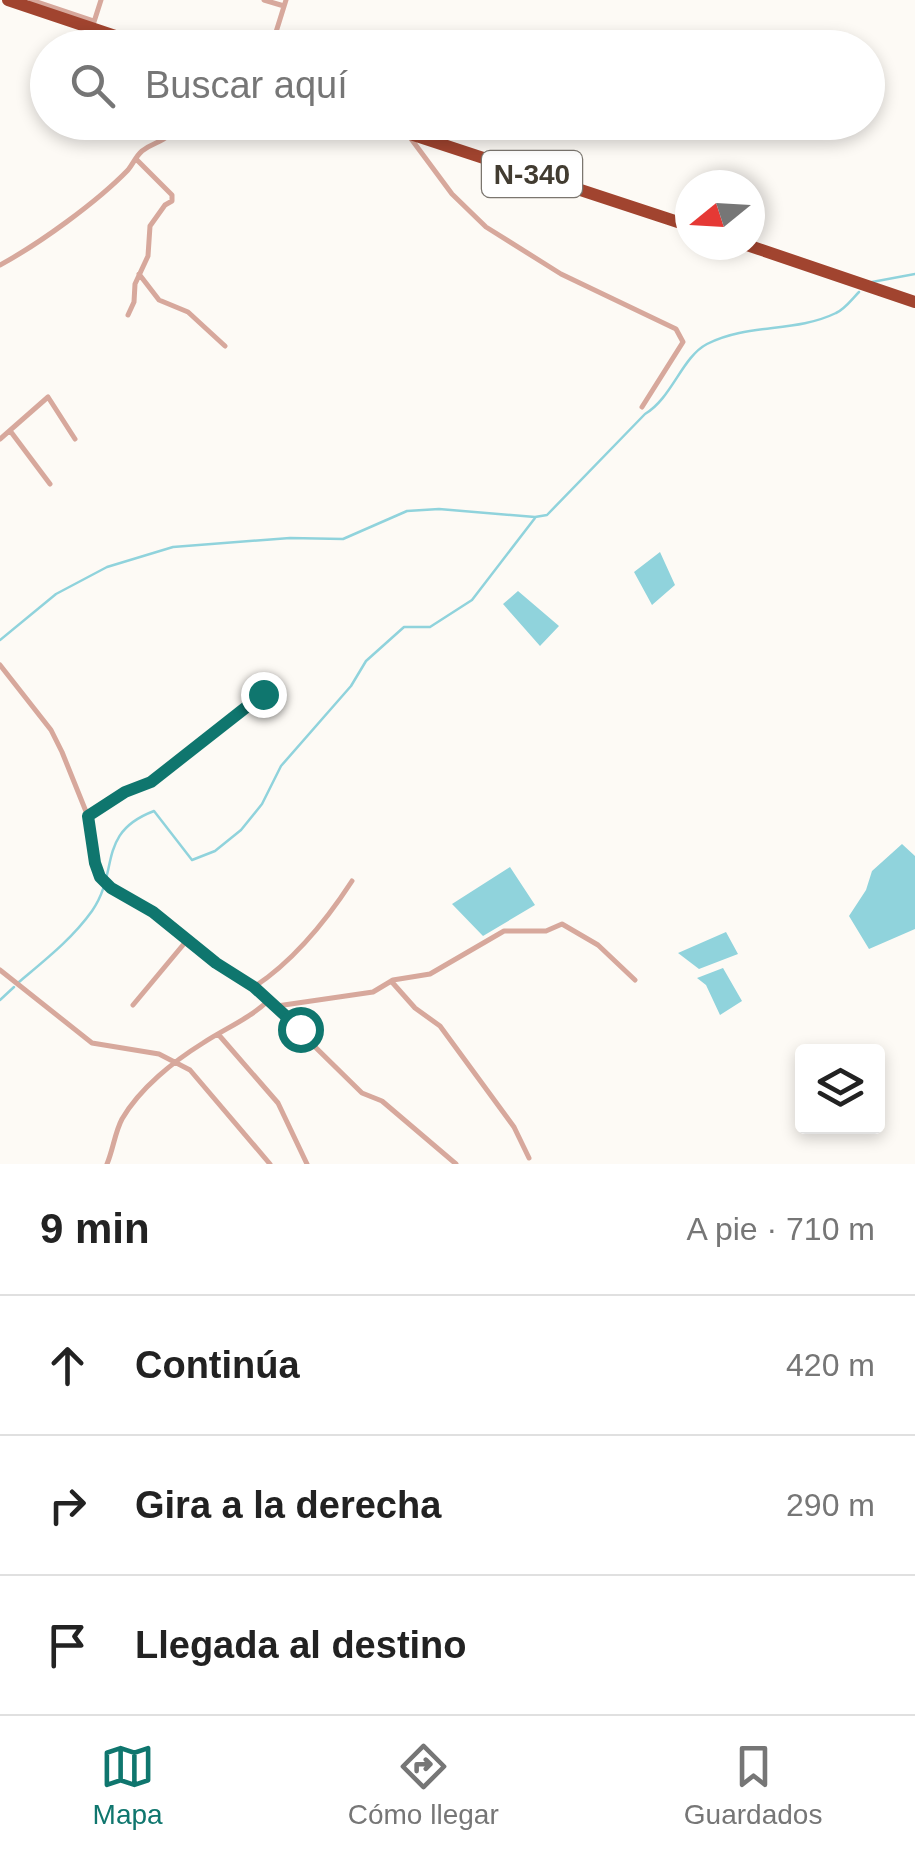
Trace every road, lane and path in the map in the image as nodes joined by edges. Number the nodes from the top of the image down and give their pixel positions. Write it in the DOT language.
graph roads {
  1 [pos="8,0"];
  2 [pos="31,0"];
  3 [pos="101,0"];
  4 [pos="264,0"];
  5 [pos="285,3"];
  6 [pos="93,24"];
  7 [pos="108,30"];
  8 [pos="277,30"];
  9 [pos="164,140"];
  10 [pos="412,140"];
  11 [pos="426,140"];
  12 [pos="136,158"];
  13 [pos="675,221"];
  14 [pos="765,251"];
  15 [pos="0,265"];
  16 [pos="139,274"];
  17 [pos="915,302"];
  18 [pos="128,315"];
  19 [pos="225,346"];
  20 [pos="642,406"];
  21 [pos="11,432"];
  22 [pos="0,439"];
  23 [pos="75,439"];
  24 [pos="50,484"];
  25 [pos="0,665"];
  26 [pos="263,694"];
  27 [pos="88,816"];
  28 [pos="352,880"];
  29 [pos="188,939"];
  30 [pos="0,970"];
  31 [pos="635,980"];
  32 [pos="392,981"];
  33 [pos="254,987"];
  34 [pos="269,1000"];
  35 [pos="133,1006"];
  36 [pos="276,1007"];
  37 [pos="218,1034"];
  38 [pos="177,1060"];
  39 [pos="528,1158"];
  40 [pos="106,1164"];
  41 [pos="270,1164"];
  42 [pos="307,1164"];
  43 [pos="456,1164"];
  1 -- 6 [label="highway"];
  2 -- 6 [label="street"];
  3 -- 6 [label="street"];
  4 -- 5 [label="street"];
  5 -- 8 [label="street"];
  6 -- 7 [label="highway"];
  9 -- 12 [label="street"];
  10 -- 20 [label="street"];
  11 -- 13 [label="highway, N-340"];
  12 -- 15 [label="street"];
  12 -- 16 [label="street"];
  14 -- 17 [label="highway"];
  16 -- 18 [label="street"];
  16 -- 19 [label="street"];
  21 -- 22 [label="street"];
  21 -- 23 [label="street"];
  21 -- 24 [label="street"];
  25 -- 27 [label="street"];
  26 -- 27 [label="street"];
  27 -- 29 [label="street"];
  28 -- 33 [label="street"];
  29 -- 33 [label="street"];
  29 -- 35 [label="street"];
  30 -- 38 [label="street"];
  31 -- 32 [label="street"];
  32 -- 36 [label="street"];
  32 -- 39 [label="street"];
  33 -- 34 [label="street"];
  34 -- 36 [label="street"];
  34 -- 37 [label="street"];
  36 -- 43 [label="street"];
  37 -- 38 [label="street"];
  37 -- 42 [label="street"];
  38 -- 40 [label="street"];
  38 -- 41 [label="street"];
}
